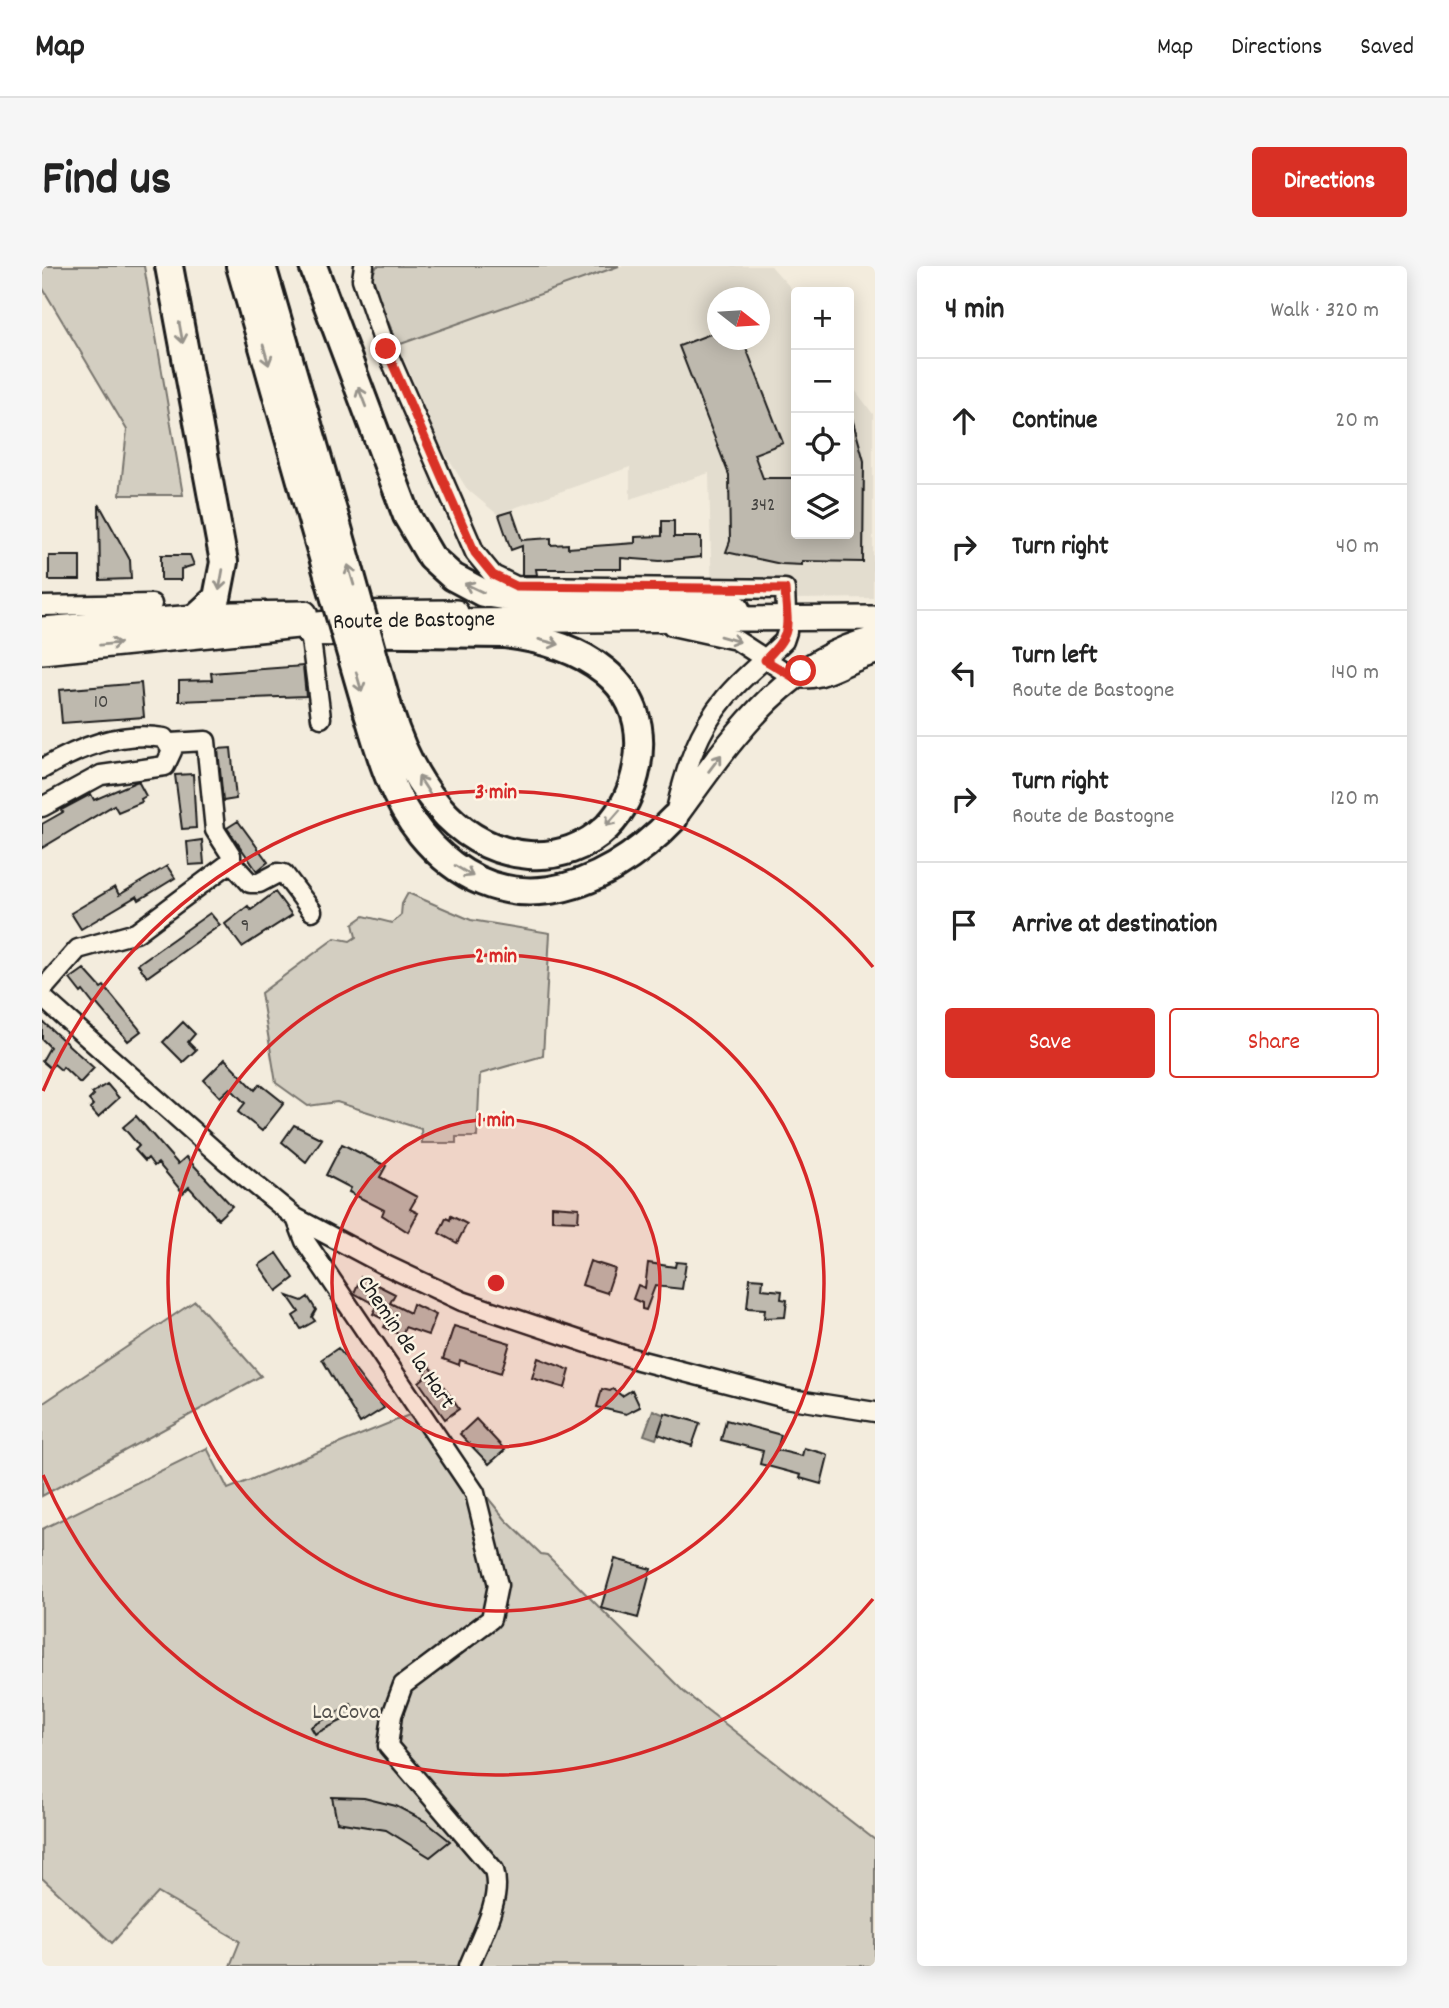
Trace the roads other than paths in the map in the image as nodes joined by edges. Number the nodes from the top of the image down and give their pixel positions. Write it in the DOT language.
graph roads {
  1 [pos="169,266"];
  2 [pos="240,266"];
  3 [pos="262,266"];
  4 [pos="313,266"];
  5 [pos="364,266"];
  6 [pos="324,522"];
  7 [pos="152,604"];
  8 [pos="42,606"];
  9 [pos="875,607"];
  10 [pos="736,609"];
  11 [pos="787,614"];
  12 [pos="196,617"];
  13 [pos="875,618"];
  14 [pos="642,619"];
  15 [pos="42,629"];
  16 [pos="275,630"];
  17 [pos="310,632"];
  18 [pos="875,639"];
  19 [pos="42,652"];
  20 [pos="875,655"];
  21 [pos="765,660"];
  22 [pos="793,677"];
  23 [pos="379,712"];
  24 [pos="321,719"];
  25 [pos="170,743"];
  26 [pos="42,769"];
  27 [pos="42,807"];
  28 [pos="674,818"];
  29 [pos="231,862"];
  30 [pos="312,911"];
  31 [pos="42,990"];
  32 [pos="42,997"];
  33 [pos="296,1218"];
  34 [pos="875,1412"];
  35 [pos="468,1966"];
  1 -- 12 [label="highway, one-way"];
  2 -- 6 [label="highway, one-way"];
  3 -- 6 [label="highway"];
  10 -- 4 [label="highway, one-way"];
  5 -- 11 [label="street, Route de Bastogne"];
  6 -- 23 [label="highway, bridge"];
  7 -- 8 [label="street"];
  9 -- 11 [label="main road, Route de Bastogne"];
  10 -- 11 [label="main road, Route de Bastogne"];
  10 -- 12 [label="main road, Route de Bastogne"];
  11 -- 13 [label="main road, Route de Bastogne"];
  11 -- 14 [label="main road, Route de Bastogne"];
  11 -- 21 [label="street"];
  12 -- 15 [label="main road, Route de Bastogne"];
  14 -- 16 [label="main road, Route de Bastogne"];
  14 -- 21 [label="street, one-way"];
  16 -- 17 [label="main road"];
  19 -- 16 [label="main road, Route de Bastogne, one-way"];
  17 -- 23 [label="highway, one-way"];
  17 -- 24 [label="street"];
  18 -- 22 [label="main road"];
  20 -- 22 [label="street"];
  21 -- 22 [label="street"];
  21 -- 28 [label="street"];
  28 -- 22 [label="main road, one-way"];
  23 -- 28 [label="highway, one-way"];
  25 -- 26 [label="street"];
  25 -- 27 [label="street"];
  25 -- 29 [label="street"];
  29 -- 30 [label="street"];
  29 -- 31 [label="street"];
  32 -- 33 [label="street"];
  33 -- 34 [label="street"];
  33 -- 35 [label="street, Chemin de la Hart"];
}
